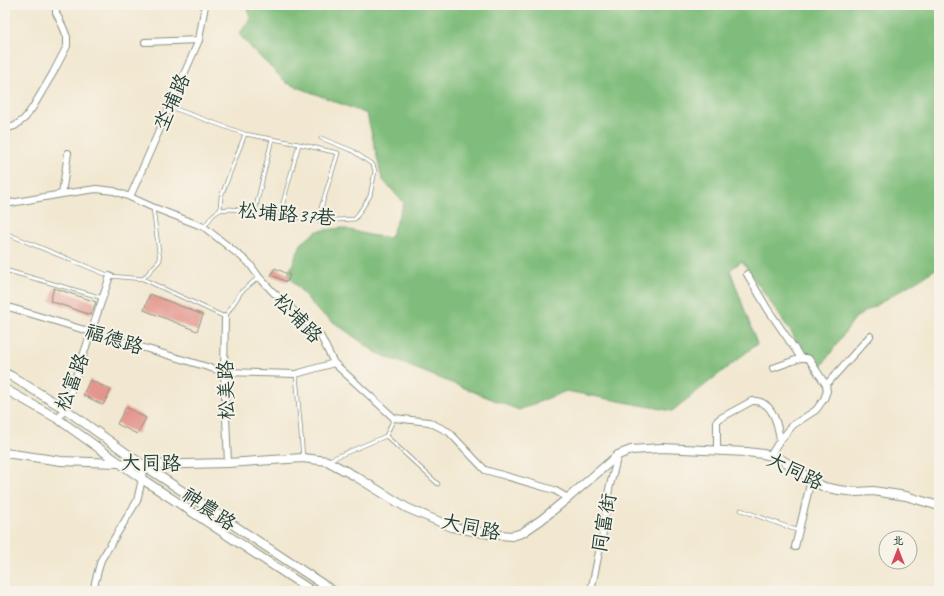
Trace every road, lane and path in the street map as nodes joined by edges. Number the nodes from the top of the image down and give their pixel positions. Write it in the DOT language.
graph roads {
  1 [pos="56,5"];
  2 [pos="205,5"];
  3 [pos="199,40"];
  4 [pos="145,42"];
  5 [pos="170,107"];
  6 [pos="5,129"];
  7 [pos="245,134"];
  8 [pos="321,138"];
  9 [pos="272,139"];
  10 [pos="299,144"];
  11 [pos="68,153"];
  12 [pos="62,194"];
  13 [pos="130,197"];
  14 [pos="5,204"];
  15 [pos="152,207"];
  16 [pos="220,210"];
  17 [pos="256,211"];
  18 [pos="280,214"];
  19 [pos="317,221"];
  20 [pos="204,227"];
  21 [pos="5,233"];
  22 [pos="5,270"];
  23 [pos="747,274"];
  24 [pos="110,276"];
  25 [pos="259,276"];
  26 [pos="143,279"];
  27 [pos="103,298"];
  28 [pos="5,306"];
  29 [pos="225,317"];
  30 [pos="91,332"];
  31 [pos="870,336"];
  32 [pos="801,358"];
  33 [pos="334,363"];
  34 [pos="773,368"];
  35 [pos="224,372"];
  36 [pos="5,373"];
  37 [pos="296,374"];
  38 [pos="826,385"];
  39 [pos="5,389"];
  40 [pos="65,409"];
  41 [pos="394,418"];
  42 [pos="58,419"];
  43 [pos="386,436"];
  44 [pos="780,440"];
  45 [pos="717,451"];
  46 [pos="5,453"];
  47 [pos="618,455"];
  48 [pos="770,456"];
  49 [pos="304,458"];
  50 [pos="327,461"];
  51 [pos="118,463"];
  52 [pos="228,463"];
  53 [pos="143,465"];
  54 [pos="142,479"];
  55 [pos="811,480"];
  56 [pos="438,484"];
  57 [pos="568,498"];
  58 [pos="937,505"];
  59 [pos="741,510"];
  60 [pos="799,531"];
  61 [pos="795,547"];
  62 [pos="94,591"];
  63 [pos="312,591"];
  64 [pos="333,591"];
  65 [pos="591,591"];
  1 -- 6 [label="street"];
  2 -- 3 [label="street, 坔埔路"];
  3 -- 4 [label="street"];
  3 -- 5 [label="street, 坔埔路"];
  5 -- 7 [label="lane"];
  5 -- 13 [label="street, 坔埔路"];
  7 -- 9 [label="lane"];
  7 -- 16 [label="lane"];
  8 -- 19 [label="lane, 松埔路37巷"];
  9 -- 10 [label="lane"];
  9 -- 17 [label="lane"];
  10 -- 18 [label="lane"];
  10 -- 19 [label="lane"];
  11 -- 12 [label="street"];
  12 -- 13 [label="street, 松埔路"];
  12 -- 14 [label="street, 松埔路"];
  13 -- 15 [label="street, 松埔路"];
  15 -- 20 [label="street, 松埔路"];
  15 -- 26 [label="lane"];
  16 -- 17 [label="lane, 松埔路37巷"];
  16 -- 20 [label="lane, 松埔路37巷"];
  17 -- 18 [label="lane, 松埔路37巷"];
  18 -- 19 [label="lane, 松埔路37巷"];
  20 -- 25 [label="street, 松埔路"];
  21 -- 24 [label="lane"];
  22 -- 27 [label="lane"];
  23 -- 32 [label="street"];
  24 -- 26 [label="lane"];
  24 -- 27 [label="street, 松富路"];
  25 -- 29 [label="lane"];
  25 -- 33 [label="street, 松埔路"];
  26 -- 29 [label="lane"];
  27 -- 30 [label="street, 松富路"];
  28 -- 30 [label="street, 福德路"];
  29 -- 35 [label="street, 松美路"];
  30 -- 35 [label="street, 福德路"];
  30 -- 40 [label="street, 松富路"];
  31 -- 38 [label="street"];
  32 -- 34 [label="street"];
  32 -- 38 [label="street"];
  33 -- 37 [label="street, 福德路"];
  33 -- 41 [label="street, 松埔路"];
  35 -- 37 [label="street, 福德路"];
  35 -- 52 [label="street, 松美路"];
  36 -- 40 [label="street, 神農路"];
  37 -- 49 [label="lane"];
  38 -- 44 [label="street"];
  39 -- 42 [label="street, 神農路"];
  40 -- 42 [label="street, 松富路"];
  40 -- 53 [label="street, 神農路"];
  41 -- 43 [label="lane"];
  41 -- 57 [label="street"];
  42 -- 51 [label="street, 神農路"];
  43 -- 50 [label="lane"];
  43 -- 56 [label="lane"];
  44 -- 45 [label="street"];
  44 -- 48 [label="street"];
  45 -- 47 [label="street, 大同路"];
  45 -- 48 [label="street, 大同路"];
  46 -- 51 [label="street, 大同路"];
  47 -- 57 [label="street, 大同路"];
  47 -- 65 [label="street, 同富街"];
  48 -- 55 [label="street, 大同路"];
  49 -- 50 [label="street, 大同路"];
  49 -- 52 [label="street, 大同路"];
  50 -- 57 [label="street, 大同路"];
  51 -- 53 [label="street, 大同路"];
  51 -- 54 [label="street, 神農路"];
  52 -- 53 [label="street, 大同路"];
  53 -- 54 [label="street"];
  53 -- 64 [label="street, 神農路"];
  54 -- 62 [label="street"];
  54 -- 63 [label="street, 神農路"];
  55 -- 58 [label="street, 大同路"];
  55 -- 60 [label="street"];
  59 -- 60 [label="lane"];
  60 -- 61 [label="street"];
}
